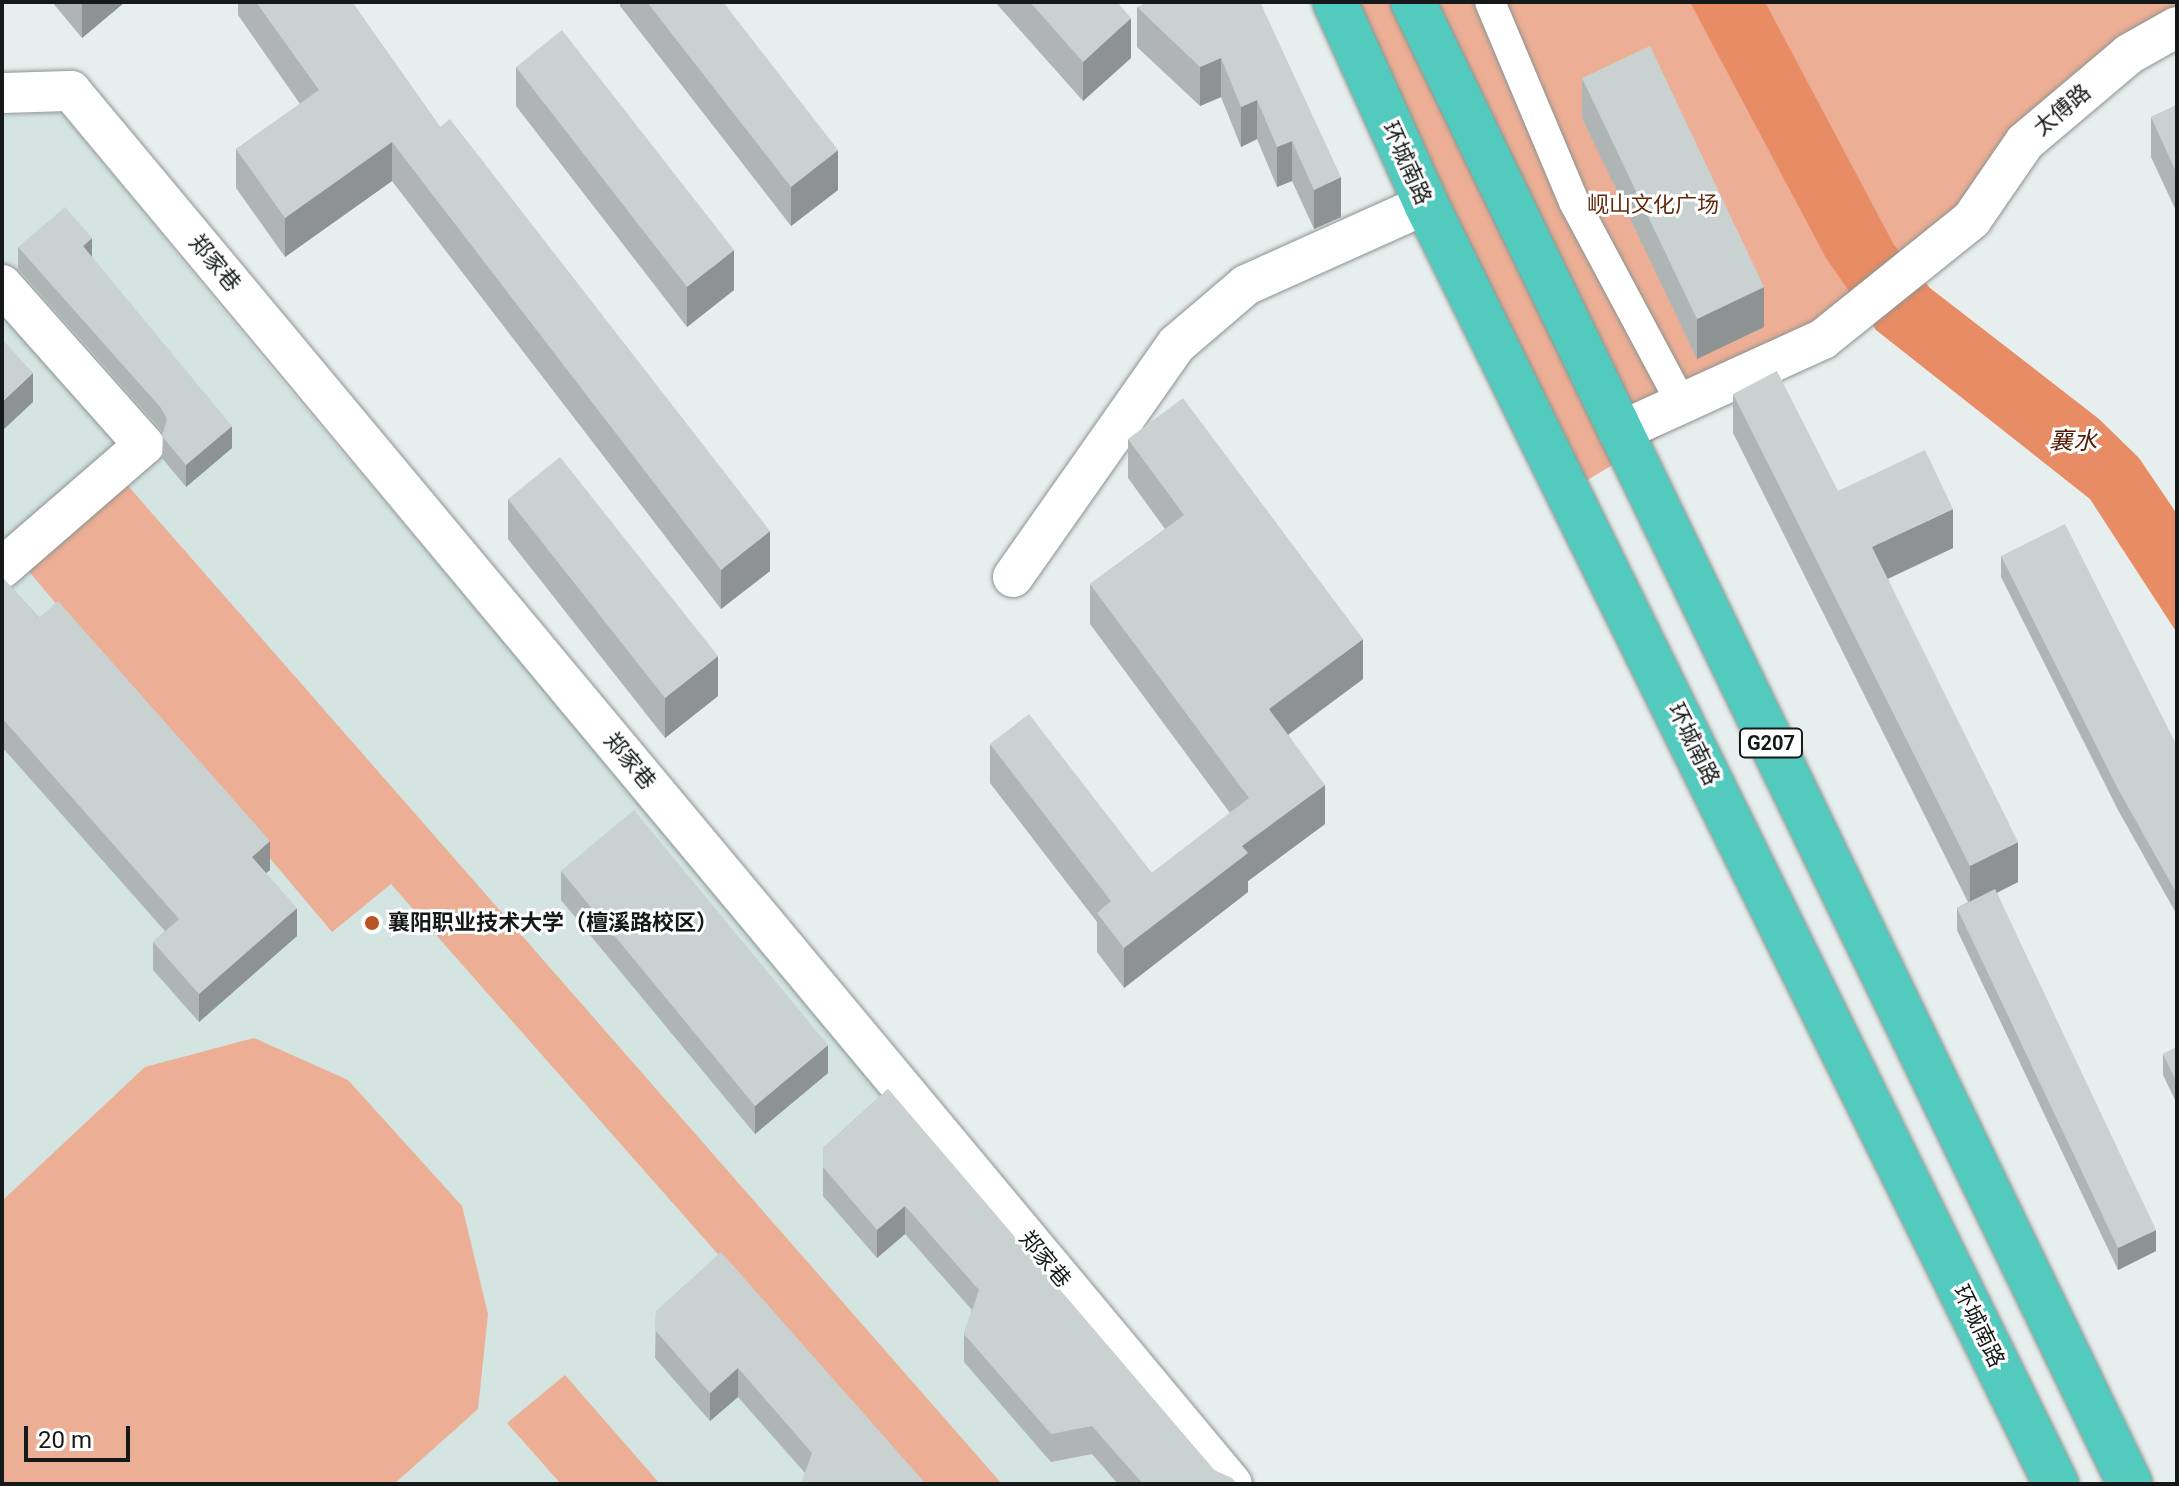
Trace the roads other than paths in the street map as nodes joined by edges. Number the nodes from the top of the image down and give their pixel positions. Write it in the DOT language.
graph roads {
  1 [pos="1335,2"];
  2 [pos="1413,2"];
  3 [pos="1490,2"];
  4 [pos="2177,27"];
  5 [pos="2,93"];
  6 [pos="1426,204"];
  7 [pos="2,285"];
  8 [pos="1682,404"];
  9 [pos="1619,432"];
  10 [pos="2,568"];
  11 [pos="1013,577"];
  12 [pos="1232,1484"];
  13 [pos="2056,1484"];
  14 [pos="2130,1484"];
  1 -- 6 [label="highway, 环城南路"];
  2 -- 9 [label="highway, G207"];
  3 -- 8 [label="street"];
  4 -- 8 [label="street, 太傅路"];
  5 -- 12 [label="street, 郑家巷"];
  6 -- 11 [label="street"];
  6 -- 13 [label="highway, 环城南路"];
  7 -- 10 [label="street"];
  8 -- 9 [label="street, 太傅路"];
  9 -- 14 [label="highway, G207"];
}
